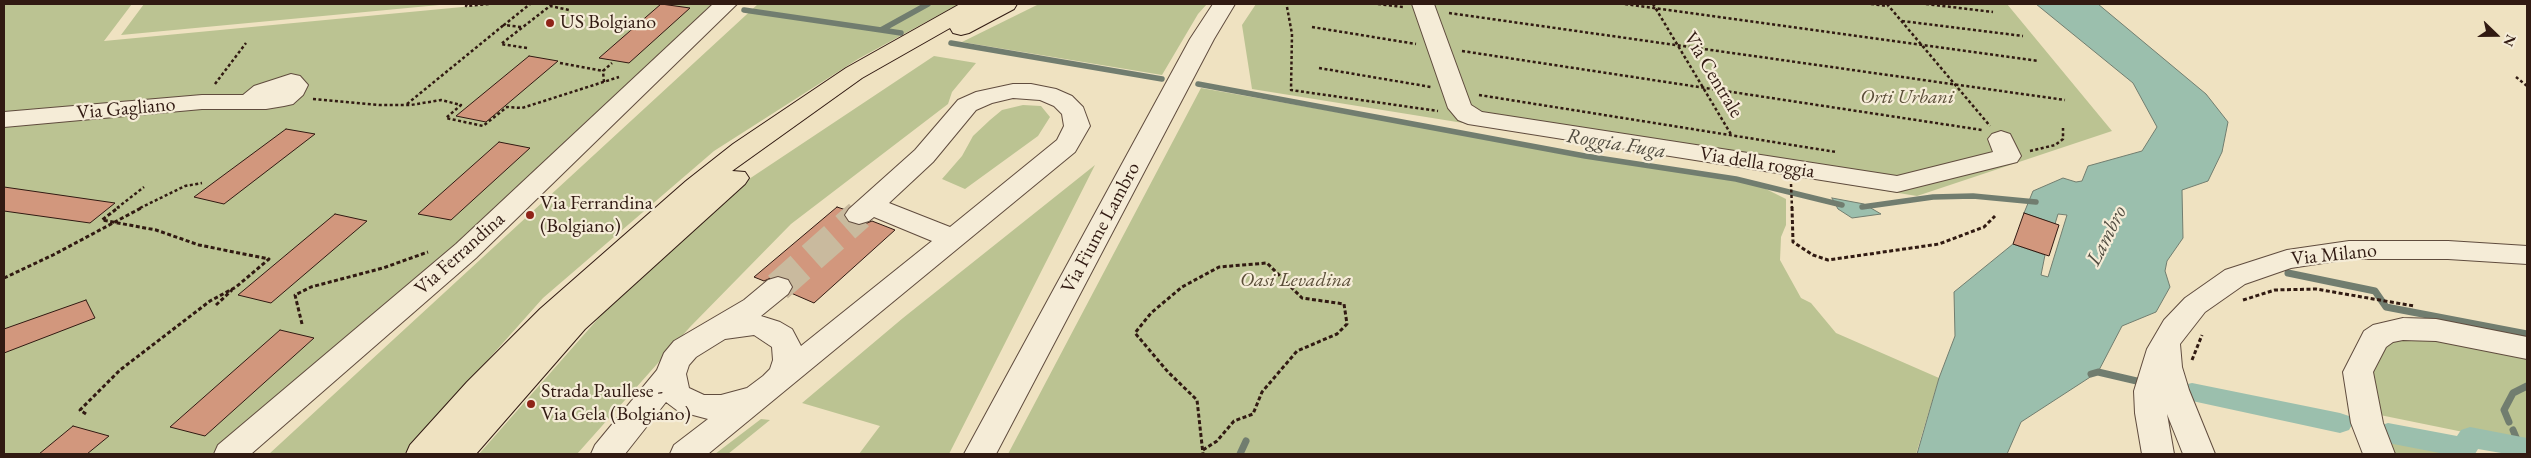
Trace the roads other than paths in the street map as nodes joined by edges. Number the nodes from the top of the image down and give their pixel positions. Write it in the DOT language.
graph roads {
  1 [pos="726,4"];
  2 [pos="976,4"];
  3 [pos="1006,4"];
  4 [pos="1224,4"];
  5 [pos="1424,7"];
  6 [pos="284,99"];
  7 [pos="4,120"];
  8 [pos="2001,143"];
  9 [pos="952,240"];
  10 [pos="2527,255"];
  11 [pos="778,287"];
  12 [pos="717,330"];
  13 [pos="2168,338"];
  14 [pos="2527,348"];
  15 [pos="671,374"];
  16 [pos="771,387"];
  17 [pos="230,454"];
  18 [pos="422,454"];
  19 [pos="457,454"];
  20 [pos="608,454"];
  21 [pos="686,454"];
  22 [pos="980,454"];
  23 [pos="2158,454"];
  24 [pos="2198,454"];
  25 [pos="2379,454"];
  1 -- 17 [label="street, Via Ferrandina"];
  2 -- 18 [label="main road"];
  3 -- 19 [label="main road"];
  4 -- 22 [label="street, Via Fiume Lambro"];
  5 -- 8 [label="street, Via della roggia"];
  6 -- 7 [label="street, Via Gagliano"];
  9 -- 9 [label="street"];
  9 -- 16 [label="street"];
  10 -- 13 [label="street, Via Milano"];
  11 -- 12 [label="street"];
  12 -- 15 [label="street"];
  12 -- 16 [label="street"];
  13 -- 23 [label="street, Via Milano"];
  13 -- 24 [label="street"];
  14 -- 25 [label="street"];
  15 -- 16 [label="street"];
  15 -- 20 [label="street"];
  16 -- 21 [label="street"];
}
